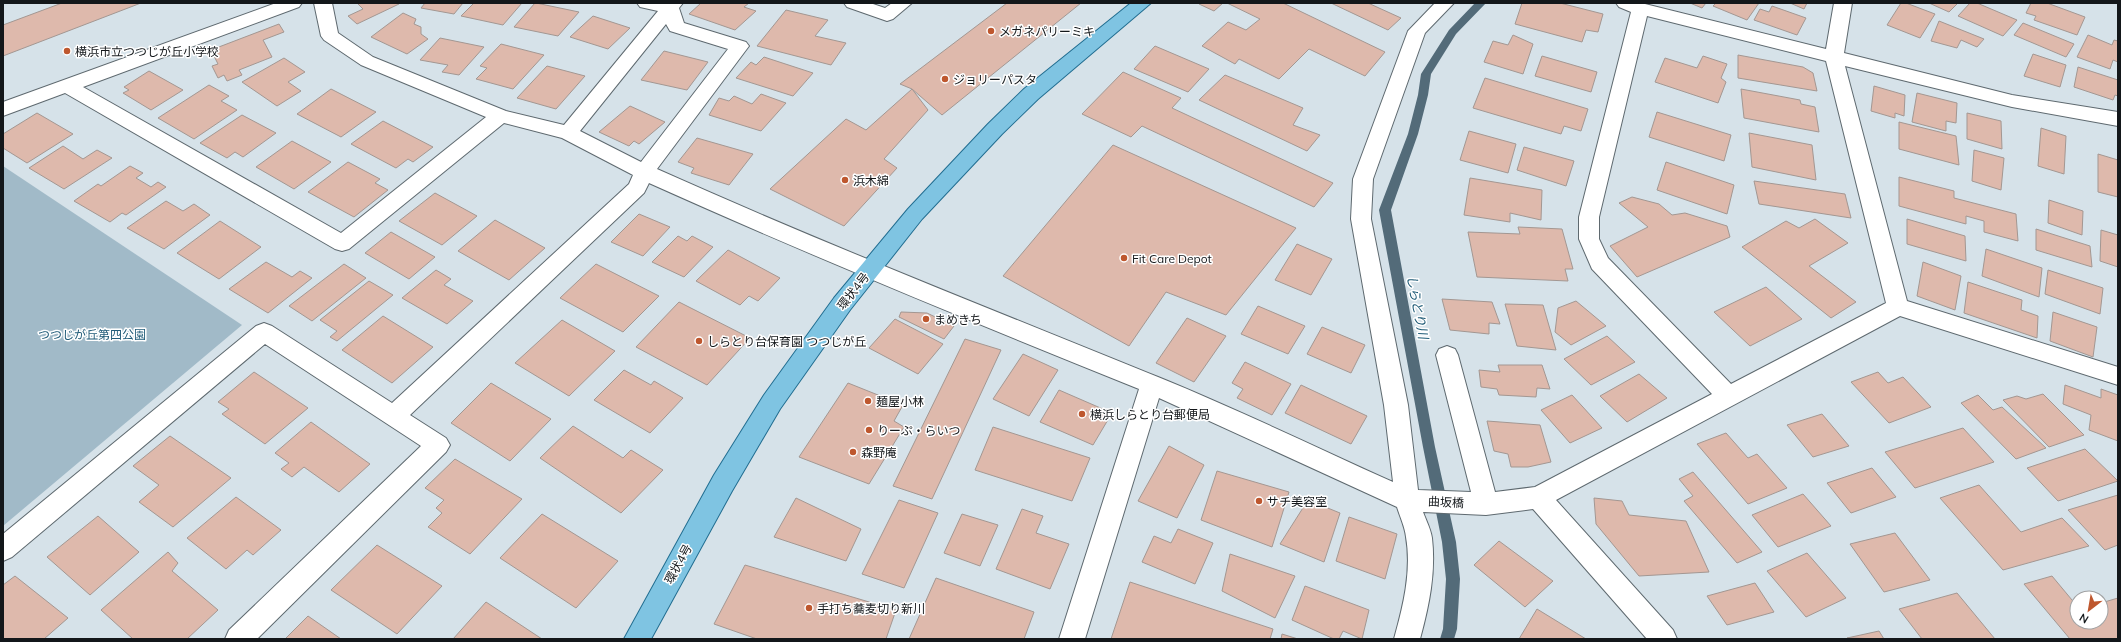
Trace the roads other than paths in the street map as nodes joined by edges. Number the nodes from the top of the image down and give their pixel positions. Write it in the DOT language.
graph roads {
  1 [pos="293,3"];
  2 [pos="323,3"];
  3 [pos="646,3"];
  4 [pos="853,3"];
  5 [pos="903,3"];
  6 [pos="1142,3"];
  7 [pos="1445,3"];
  8 [pos="1843,3"];
  9 [pos="672,5"];
  10 [pos="1633,6"];
  11 [pos="1834,57"];
  12 [pos="67,86"];
  13 [pos="3,109"];
  14 [pos="501,116"];
  15 [pos="2118,119"];
  16 [pos="568,133"];
  17 [pos="644,172"];
  18 [pos="870,270"];
  19 [pos="1898,307"];
  20 [pos="1447,355"];
  21 [pos="2118,376"];
  22 [pos="1152,384"];
  23 [pos="1728,396"];
  24 [pos="393,416"];
  25 [pos="1538,497"];
  26 [pos="1411,500"];
  27 [pos="1482,504"];
  28 [pos="3,549"];
  29 [pos="238,639"];
  30 [pos="637,639"];
  31 [pos="1072,639"];
  32 [pos="1407,639"];
  33 [pos="1664,639"];
  1 -- 12 [label="street"];
  2 -- 14 [label="street"];
  3 -- 9 [label="street"];
  4 -- 5 [label="street"];
  6 -- 18 [label="main road, 環状4号"];
  7 -- 26 [label="street"];
  8 -- 11 [label="street"];
  9 -- 16 [label="street"];
  9 -- 17 [label="street"];
  10 -- 11 [label="street"];
  10 -- 23 [label="street"];
  11 -- 15 [label="street"];
  11 -- 19 [label="street"];
  12 -- 13 [label="street"];
  12 -- 14 [label="street"];
  14 -- 16 [label="street"];
  16 -- 17 [label="street"];
  17 -- 18 [label="street"];
  17 -- 24 [label="street"];
  18 -- 22 [label="street"];
  18 -- 30 [label="main road, 環状4号"];
  19 -- 21 [label="street"];
  19 -- 23 [label="street"];
  20 -- 27 [label="street"];
  22 -- 26 [label="street"];
  22 -- 31 [label="street"];
  23 -- 25 [label="street"];
  24 -- 28 [label="street"];
  24 -- 29 [label="street"];
  25 -- 27 [label="street, 曲坂橋"];
  25 -- 33 [label="street"];
  26 -- 27 [label="street, 曲坂橋"];
  26 -- 32 [label="street"];
}
